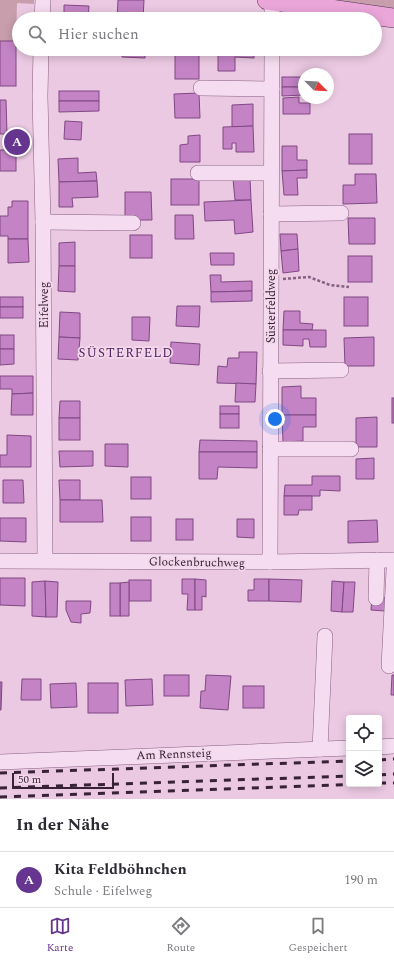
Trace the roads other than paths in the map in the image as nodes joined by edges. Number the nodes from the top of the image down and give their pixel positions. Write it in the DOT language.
graph roads {
  1 [pos="43,0"];
  2 [pos="270,7"];
  3 [pos="42,12"];
  4 [pos="326,12"];
  5 [pos="382,17"];
  6 [pos="394,18"];
  7 [pos="41,56"];
  8 [pos="272,56"];
  9 [pos="201,88"];
  10 [pos="272,89"];
  11 [pos="198,173"];
  12 [pos="271,173"];
  13 [pos="341,209"];
  14 [pos="271,210"];
  15 [pos="43,222"];
  16 [pos="133,223"];
  17 [pos="341,370"];
  18 [pos="270,371"];
  19 [pos="270,449"];
  20 [pos="351,449"];
  21 [pos="45,560"];
  22 [pos="377,560"];
  23 [pos="394,560"];
  24 [pos="0,561"];
  25 [pos="270,562"];
  26 [pos="394,570"];
  27 [pos="376,598"];
  28 [pos="325,636"];
  29 [pos="389,666"];
  30 [pos="394,746"];
  31 [pos="382,747"];
  32 [pos="346,748"];
  33 [pos="320,749"];
  34 [pos="0,762"];
  1 -- 3 [label="street"];
  2 -- 4 [label="main road"];
  5 -- 6 [label="main road"];
  7 -- 15 [label="street, Eifelweg"];
  8 -- 10 [label="street, Süsterfeldweg"];
  9 -- 10 [label="street"];
  10 -- 12 [label="street, Süsterfeldweg"];
  11 -- 12 [label="street"];
  12 -- 14 [label="street, Süsterfeldweg"];
  13 -- 14 [label="street"];
  14 -- 18 [label="street, Süsterfeldweg"];
  15 -- 16 [label="street"];
  15 -- 21 [label="street, Eifelweg"];
  17 -- 18 [label="street"];
  18 -- 19 [label="street, Süsterfeldweg"];
  19 -- 20 [label="street"];
  19 -- 25 [label="street, Süsterfeldweg"];
  21 -- 24 [label="street, Glockenbruchweg"];
  21 -- 25 [label="street, Glockenbruchweg"];
  22 -- 23 [label="street, Glockenbruchweg"];
  22 -- 25 [label="street, Glockenbruchweg"];
  22 -- 27 [label="street"];
  26 -- 29 [label="street"];
  28 -- 33 [label="street"];
  30 -- 31 [label="street"];
  32 -- 33 [label="street, Am Rennsteig"];
  33 -- 34 [label="street, Am Rennsteig"];
}
